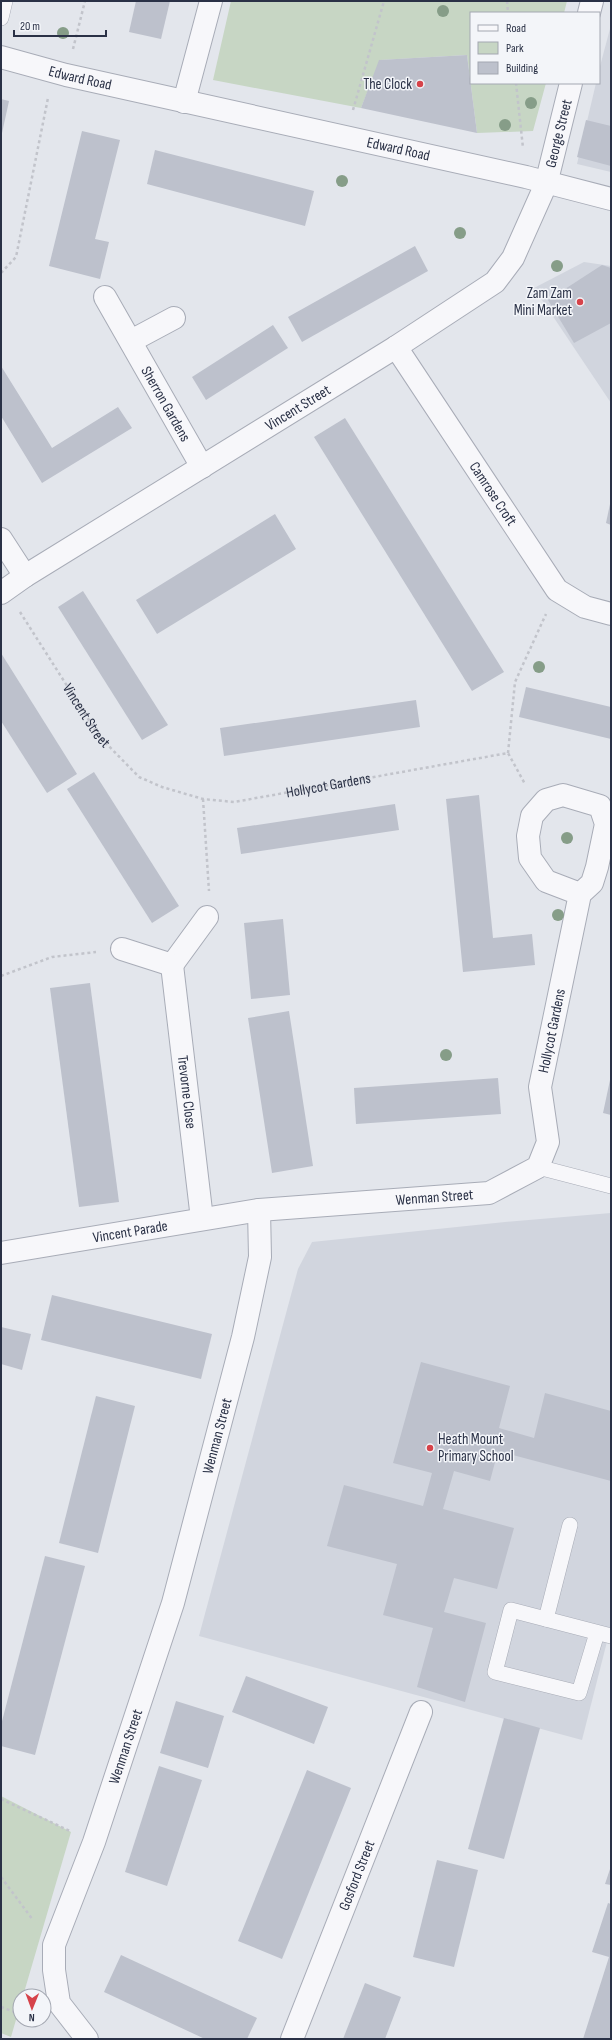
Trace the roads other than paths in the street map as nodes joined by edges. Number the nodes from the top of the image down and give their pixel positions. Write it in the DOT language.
graph roads {
  1 [pos="5,1"];
  2 [pos="211,1"];
  3 [pos="592,1"];
  4 [pos="589,12"];
  5 [pos="1,18"];
  6 [pos="1,57"];
  7 [pos="571,84"];
  8 [pos="184,102"];
  9 [pos="536,180"];
  10 [pos="611,200"];
  11 [pos="105,298"];
  12 [pos="174,318"];
  13 [pos="131,341"];
  14 [pos="396,347"];
  15 [pos="202,467"];
  16 [pos="1,539"];
  17 [pos="25,576"];
  18 [pos="3,591"];
  19 [pos="611,614"];
  20 [pos="580,894"];
  21 [pos="207,917"];
  22 [pos="122,949"];
  23 [pos="172,965"];
  24 [pos="538,1167"];
  25 [pos="611,1186"];
  26 [pos="259,1210"];
  27 [pos="202,1219"];
  28 [pos="1,1253"];
  29 [pos="570,1525"];
  30 [pos="546,1619"];
  31 [pos="604,1635"];
  32 [pos="421,1712"];
  33 [pos="87,2039"];
  34 [pos="292,2039"];
  1 -- 5 [label="lane"];
  2 -- 8 [label="street"];
  3 -- 4 [label="street"];
  6 -- 8 [label="street, Edward Road"];
  7 -- 9 [label="street, George Street"];
  8 -- 9 [label="street, Edward Road"];
  9 -- 10 [label="street, Edward Road"];
  9 -- 14 [label="street, Vincent Street"];
  11 -- 13 [label="street, Sherron Gardens"];
  12 -- 13 [label="street"];
  13 -- 15 [label="street, Sherron Gardens"];
  14 -- 15 [label="street, Vincent Street"];
  14 -- 19 [label="street, Camrose Croft"];
  15 -- 17 [label="street, Vincent Street"];
  16 -- 17 [label="street"];
  17 -- 18 [label="street, Vincent Street"];
  20 -- 20 [label="street, Hollycot Gardens"];
  20 -- 24 [label="street, Hollycot Gardens"];
  21 -- 23 [label="street"];
  22 -- 23 [label="street"];
  23 -- 27 [label="street, Trevorne Close"];
  24 -- 25 [label="lane"];
  24 -- 26 [label="street, Wenman Street"];
  26 -- 27 [label="street, Vincent Parade"];
  26 -- 33 [label="street, Wenman Street"];
  27 -- 28 [label="street, Vincent Parade"];
  29 -- 30 [label="lane"];
  30 -- 31 [label="lane"];
  30 -- 31 [label="lane"];
  32 -- 34 [label="street, Gosford Street"];
}
